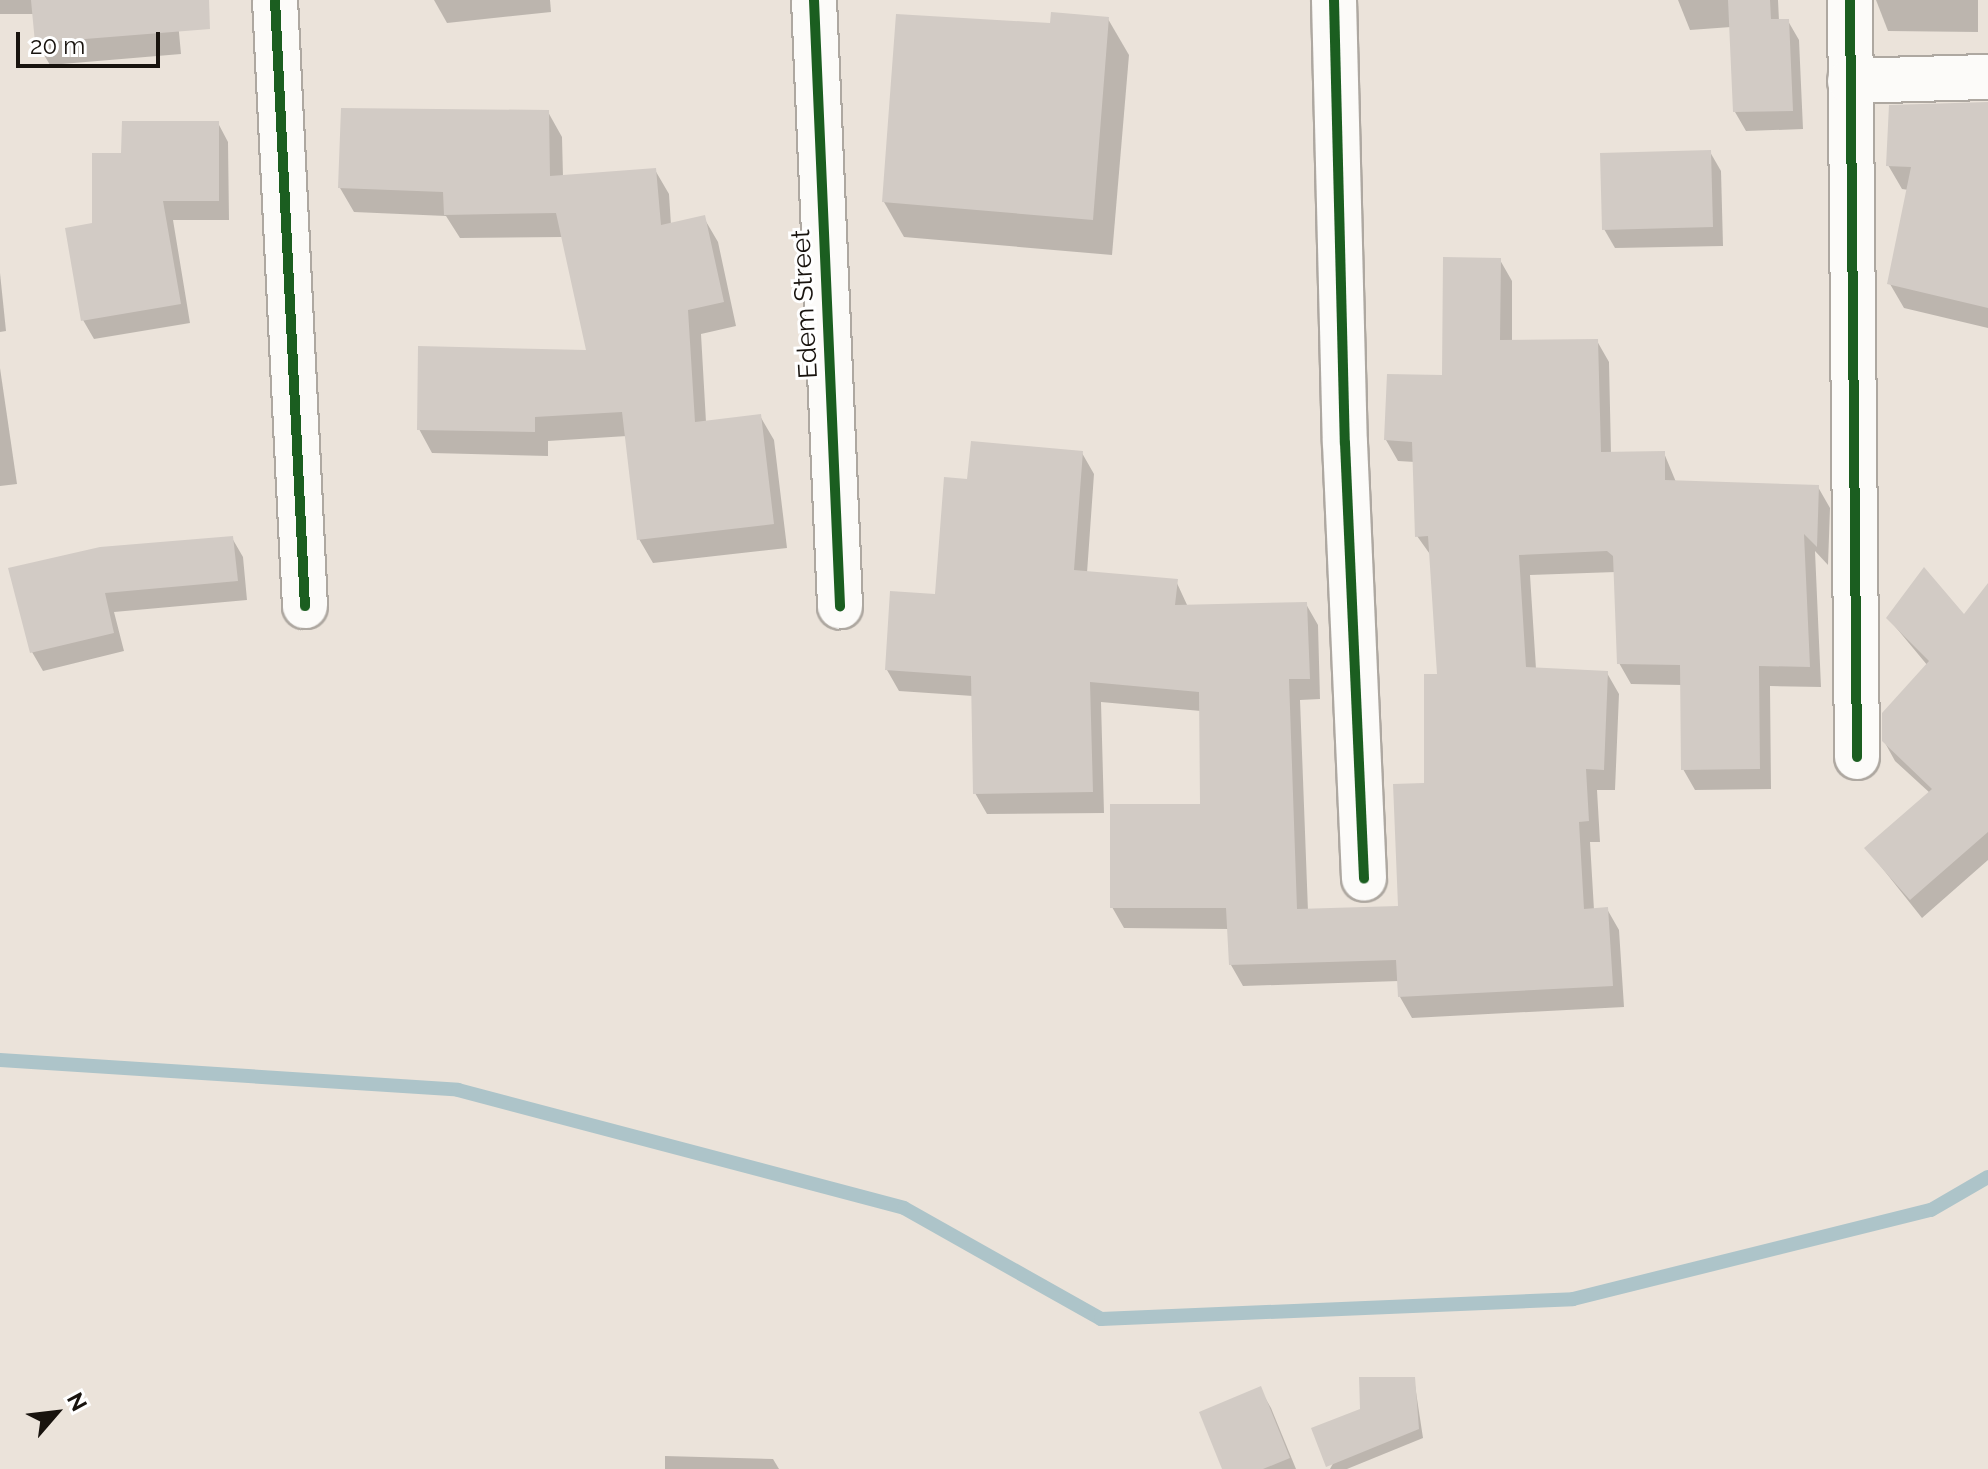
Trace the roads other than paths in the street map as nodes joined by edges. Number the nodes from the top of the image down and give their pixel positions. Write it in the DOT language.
graph roads {
  1 [pos="275,0"];
  2 [pos="814,0"];
  3 [pos="1334,0"];
  4 [pos="1850,0"];
  5 [pos="1988,77"];
  6 [pos="1850,81"];
  7 [pos="305,606"];
  8 [pos="840,606"];
  9 [pos="1857,757"];
  10 [pos="1364,879"];
  1 -- 7 [label="street"];
  2 -- 8 [label="street, Edem Street"];
  3 -- 10 [label="street"];
  4 -- 6 [label="street"];
  5 -- 6 [label="street"];
  6 -- 9 [label="street"];
}
